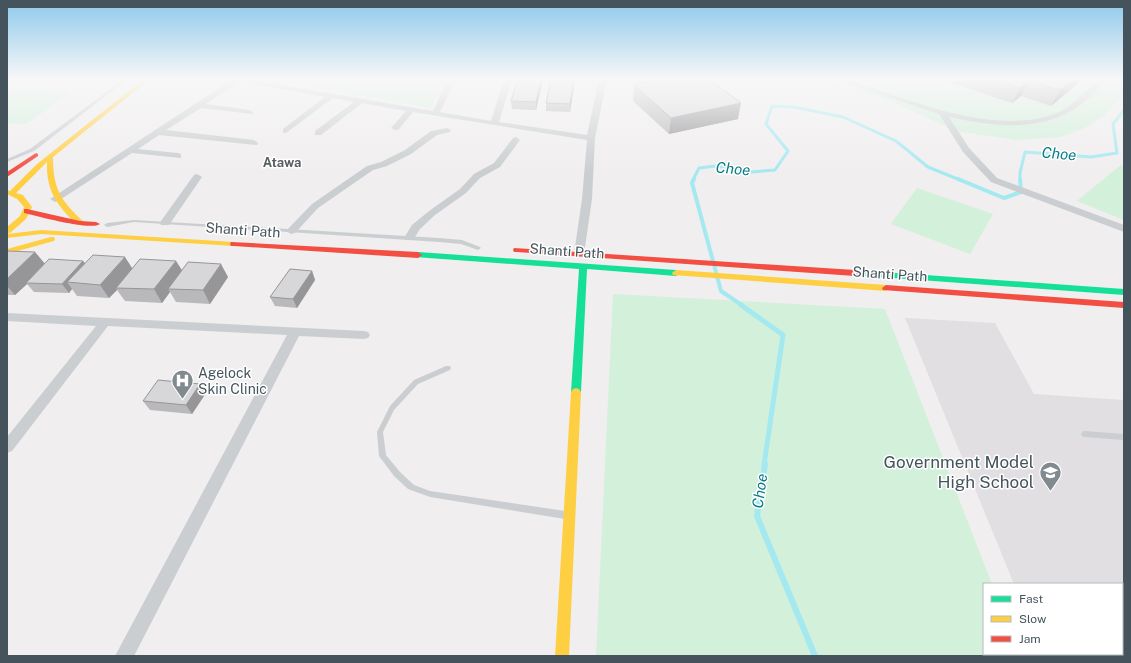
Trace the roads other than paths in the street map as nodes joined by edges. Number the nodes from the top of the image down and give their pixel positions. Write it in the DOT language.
graph roads {
  1 [pos="85,110"];
  2 [pos="94,110"];
  3 [pos="109,110"];
  4 [pos="191,110"];
  5 [pos="234,110"];
  6 [pos="313,110"];
  7 [pos="348,110"];
  8 [pos="411,110"];
  9 [pos="418,110"];
  10 [pos="437,110"];
  11 [pos="498,110"];
  12 [pos="597,110"];
  13 [pos="938,110"];
  14 [pos="1068,110"];
  15 [pos="941,111"];
  16 [pos="249,112"];
  17 [pos="436,113"];
  18 [pos="494,124"];
  19 [pos="395,128"];
  20 [pos="447,130"];
  21 [pos="286,131"];
  22 [pos="157,132"];
  23 [pos="318,133"];
  24 [pos="591,138"];
  25 [pos="516,140"];
  26 [pos="254,143"];
  27 [pos="130,150"];
  28 [pos="41,152"];
  29 [pos="178,156"];
  30 [pos="50,157"];
  31 [pos="7,160"];
  32 [pos="7,168"];
  33 [pos="7,175"];
  34 [pos="197,177"];
  35 [pos="10,193"];
  36 [pos="55,199"];
  37 [pos="27,211"];
  38 [pos="80,223"];
  39 [pos="166,223"];
  40 [pos="107,225"];
  41 [pos="1124,229"];
  42 [pos="7,231"];
  43 [pos="291,231"];
  44 [pos="72,234"];
  45 [pos="7,236"];
  46 [pos="409,238"];
  47 [pos="482,248"];
  48 [pos="509,250"];
  49 [pos="7,252"];
  50 [pos="579,254"];
  51 [pos="583,266"];
  52 [pos="1124,292"];
  53 [pos="1124,305"];
  54 [pos="7,317"];
  55 [pos="106,321"];
  56 [pos="295,332"];
  57 [pos="364,336"];
  58 [pos="448,368"];
  59 [pos="1084,434"];
  60 [pos="1124,438"];
  61 [pos="7,447"];
  62 [pos="570,516"];
  63 [pos="124,656"];
  64 [pos="562,656"];
  1 -- 31 [label="lane"];
  2 -- 28 [label="main road"];
  3 -- 30 [label="main road"];
  4 -- 22 [label="street"];
  5 -- 16 [label="street"];
  6 -- 21 [label="street"];
  7 -- 23 [label="street"];
  8 -- 19 [label="street"];
  9 -- 17 [label="street"];
  10 -- 17 [label="street"];
  11 -- 18 [label="street"];
  12 -- 24 [label="street"];
  13 -- 15 [label="street"];
  14 -- 15 [label="street"];
  15 -- 41 [label="street"];
  17 -- 18 [label="street"];
  18 -- 24 [label="street"];
  20 -- 43 [label="street"];
  22 -- 26 [label="street"];
  22 -- 27 [label="street"];
  24 -- 50 [label="street"];
  25 -- 46 [label="street"];
  27 -- 29 [label="street"];
  27 -- 36 [label="street"];
  28 -- 32 [label="main road"];
  28 -- 33 [label="main road"];
  30 -- 35 [label="main road"];
  30 -- 36 [label="main road"];
  34 -- 39 [label="street"];
  35 -- 37 [label="main road"];
  36 -- 38 [label="main road"];
  37 -- 38 [label="main road, Shanti Path"];
  37 -- 42 [label="main road"];
  38 -- 40 [label="main road, Shanti Path"];
  39 -- 40 [label="lane"];
  39 -- 43 [label="lane"];
  40 -- 47 [label="main road, Shanti Path"];
  43 -- 46 [label="lane"];
  44 -- 45 [label="main road, Shanti Path"];
  44 -- 49 [label="main road"];
  44 -- 51 [label="main road, Shanti Path"];
  46 -- 47 [label="lane"];
  48 -- 50 [label="main road, Shanti Path"];
  50 -- 52 [label="main road, Shanti Path"];
  51 -- 53 [label="main road, Shanti Path"];
  51 -- 62 [label="main road"];
  54 -- 55 [label="street"];
  55 -- 56 [label="street"];
  55 -- 61 [label="street"];
  56 -- 57 [label="street"];
  56 -- 63 [label="street"];
  58 -- 62 [label="lane"];
  59 -- 60 [label="lane"];
  62 -- 64 [label="main road"];
}
